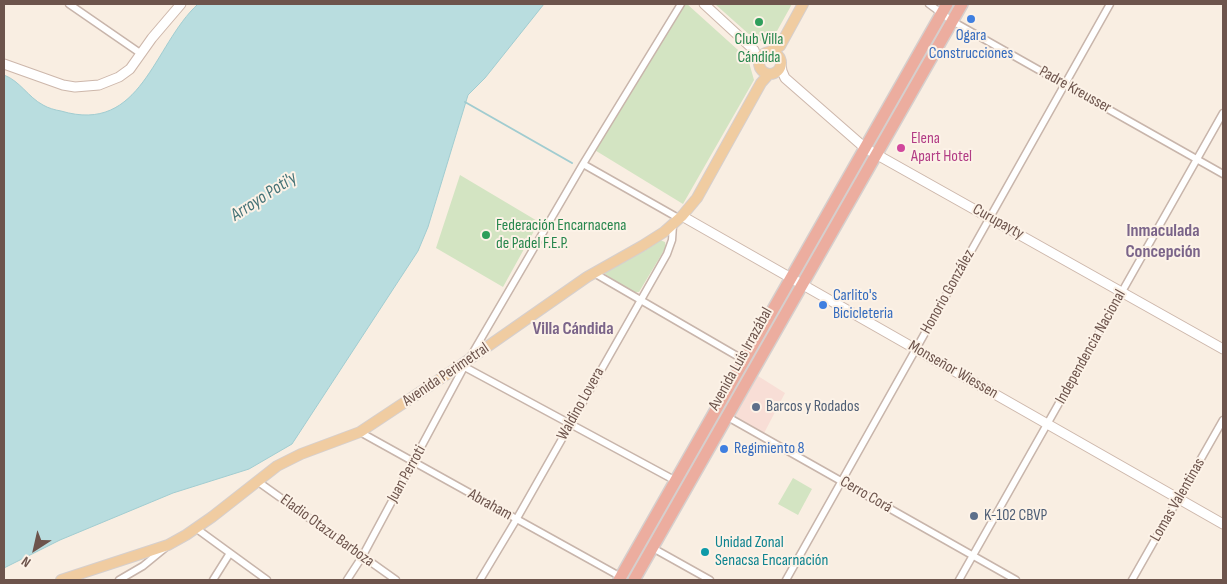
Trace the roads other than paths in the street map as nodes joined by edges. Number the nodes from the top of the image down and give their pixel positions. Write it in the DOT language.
graph roads {
  1 [pos="69,4"];
  2 [pos="181,4"];
  3 [pos="681,4"];
  4 [pos="704,4"];
  5 [pos="803,4"];
  6 [pos="929,4"];
  7 [pos="947,4"];
  8 [pos="962,4"];
  9 [pos="1110,4"];
  10 [pos="941,14"];
  11 [pos="952,21"];
  12 [pos="780,46"];
  13 [pos="754,50"];
  14 [pos="140,53"];
  15 [pos="768,53"];
  16 [pos="781,62"];
  17 [pos="4,64"];
  18 [pos="765,70"];
  19 [pos="786,78"];
  20 [pos="1065,85"];
  21 [pos="1223,113"];
  22 [pos="864,148"];
  23 [pos="877,154"];
  24 [pos="1197,159"];
  25 [pos="583,164"];
  26 [pos="1223,174"];
  27 [pos="990,218"];
  28 [pos="678,220"];
  29 [pos="594,273"];
  30 [pos="791,278"];
  31 [pos="802,284"];
  32 [pos="1122,292"];
  33 [pos="640,300"];
  34 [pos="916,349"];
  35 [pos="1223,350"];
  36 [pos="744,360"];
  37 [pos="465,364"];
  38 [pos="716,410"];
  39 [pos="728,417"];
  40 [pos="1223,420"];
  41 [pos="1048,424"];
  42 [pos="570,425"];
  43 [pos="360,432"];
  44 [pos="414,463"];
  45 [pos="257,481"];
  46 [pos="676,481"];
  47 [pos="842,482"];
  48 [pos="1179,498"];
  49 [pos="516,520"];
  50 [pos="1223,524"];
  51 [pos="197,529"];
  52 [pos="641,541"];
  53 [pos="168,545"];
  54 [pos="653,548"];
  55 [pos="230,553"];
  56 [pos="973,556"];
  57 [pos="362,557"];
  58 [pos="620,578"];
  59 [pos="61,580"];
  60 [pos="119,580"];
  61 [pos="213,580"];
  62 [pos="267,580"];
  63 [pos="347,580"];
  64 [pos="396,580"];
  65 [pos="480,580"];
  66 [pos="634,580"];
  67 [pos="710,580"];
  68 [pos="786,580"];
  69 [pos="959,580"];
  70 [pos="1016,580"];
  71 [pos="1132,580"];
  1 -- 14 [label="street"];
  2 -- 14 [label="street"];
  3 -- 25 [label="street, Juan Perroti"];
  4 -- 13 [label="street"];
  5 -- 12 [label="main road"];
  6 -- 10 [label="street, Padre Kreusser"];
  7 -- 10 [label="highway"];
  8 -- 11 [label="highway, Avenida Luis Irrazábal"];
  9 -- 20 [label="street, Honorio González"];
  10 -- 11 [label="street, Padre Kreusser"];
  10 -- 22 [label="highway"];
  11 -- 20 [label="street, Padre Kreusser"];
  11 -- 23 [label="highway, Avenida Luis Irrazábal"];
  12 -- 15 [label="main road, Avenida Perimetral"];
  12 -- 16 [label="main road"];
  13 -- 15 [label="street"];
  13 -- 18 [label="street"];
  14 -- 17 [label="street"];
  15 -- 16 [label="main road"];
  15 -- 18 [label="main road, Avenida Perimetral"];
  16 -- 18 [label="main road, Avenida Perimetral"];
  16 -- 19 [label="street, Curupayty"];
  18 -- 19 [label="street, Curupayty"];
  18 -- 28 [label="main road, Avenida Perimetral"];
  19 -- 22 [label="street, Curupayty"];
  20 -- 24 [label="street, Padre Kreusser"];
  20 -- 27 [label="street, Honorio González"];
  21 -- 24 [label="street, Independencia Nacional"];
  22 -- 23 [label="street, Curupayty"];
  22 -- 30 [label="highway"];
  23 -- 27 [label="street, Curupayty"];
  23 -- 31 [label="highway, Avenida Luis Irrazábal"];
  24 -- 26 [label="street, Padre Kreusser"];
  24 -- 32 [label="street, Independencia Nacional"];
  25 -- 28 [label="street"];
  25 -- 37 [label="street, Juan Perroti"];
  27 -- 32 [label="street, Curupayty"];
  27 -- 34 [label="street, Honorio González"];
  28 -- 29 [label="main road, Avenida Perimetral"];
  28 -- 30 [label="street, Monseñor Wiessen"];
  28 -- 33 [label="street, Waldino Lovera"];
  29 -- 33 [label="street"];
  29 -- 37 [label="main road, Avenida Perimetral"];
  30 -- 31 [label="street, Monseñor Wiessen"];
  30 -- 36 [label="highway"];
  31 -- 34 [label="street, Monseñor Wiessen"];
  31 -- 39 [label="highway, Avenida Luis Irrazábal"];
  32 -- 35 [label="street, Curupayty"];
  32 -- 41 [label="street, Independencia Nacional"];
  33 -- 36 [label="street"];
  33 -- 42 [label="street, Waldino Lovera"];
  34 -- 41 [label="street, Monseñor Wiessen"];
  34 -- 47 [label="street, Honorio González"];
  36 -- 38 [label="highway"];
  37 -- 42 [label="street"];
  37 -- 43 [label="main road, Avenida Perimetral"];
  37 -- 44 [label="street, Juan Perroti"];
  38 -- 39 [label="street, Cerro Corá"];
  38 -- 46 [label="highway"];
  39 -- 47 [label="street, Cerro Corá"];
  39 -- 54 [label="highway, Avenida Luis Irrazábal"];
  40 -- 48 [label="street, Lomas Valentinas"];
  41 -- 48 [label="street, Monseñor Wiessen"];
  41 -- 56 [label="street, Independencia Nacional"];
  42 -- 46 [label="street"];
  42 -- 49 [label="street, Waldino Lovera"];
  43 -- 44 [label="street, Abraham"];
  43 -- 45 [label="main road, Avenida Perimetral"];
  44 -- 49 [label="street, Abraham"];
  44 -- 57 [label="street, Juan Perroti"];
  45 -- 51 [label="main road, Avenida Perimetral"];
  45 -- 57 [label="street, Eladio Otazu Barboza"];
  46 -- 52 [label="highway"];
  47 -- 56 [label="street, Cerro Corá"];
  47 -- 68 [label="street, Honorio González"];
  48 -- 50 [label="street, Monseñor Wiessen"];
  48 -- 71 [label="street, Lomas Valentinas"];
  49 -- 58 [label="street, Abraham"];
  49 -- 65 [label="street, Waldino Lovera"];
  51 -- 53 [label="main road, Avenida Perimetral"];
  51 -- 55 [label="street"];
  52 -- 54 [label="street"];
  52 -- 58 [label="highway"];
  53 -- 59 [label="main road, Avenida Perimetral"];
  53 -- 60 [label="street"];
  54 -- 66 [label="highway, Avenida Luis Irrazábal"];
  54 -- 67 [label="street"];
  55 -- 61 [label="street"];
  55 -- 62 [label="street"];
  56 -- 69 [label="street, Independencia Nacional"];
  56 -- 70 [label="street, Cerro Corá"];
  57 -- 63 [label="street, Juan Perroti"];
  57 -- 64 [label="street, Eladio Otazu Barboza"];
}
